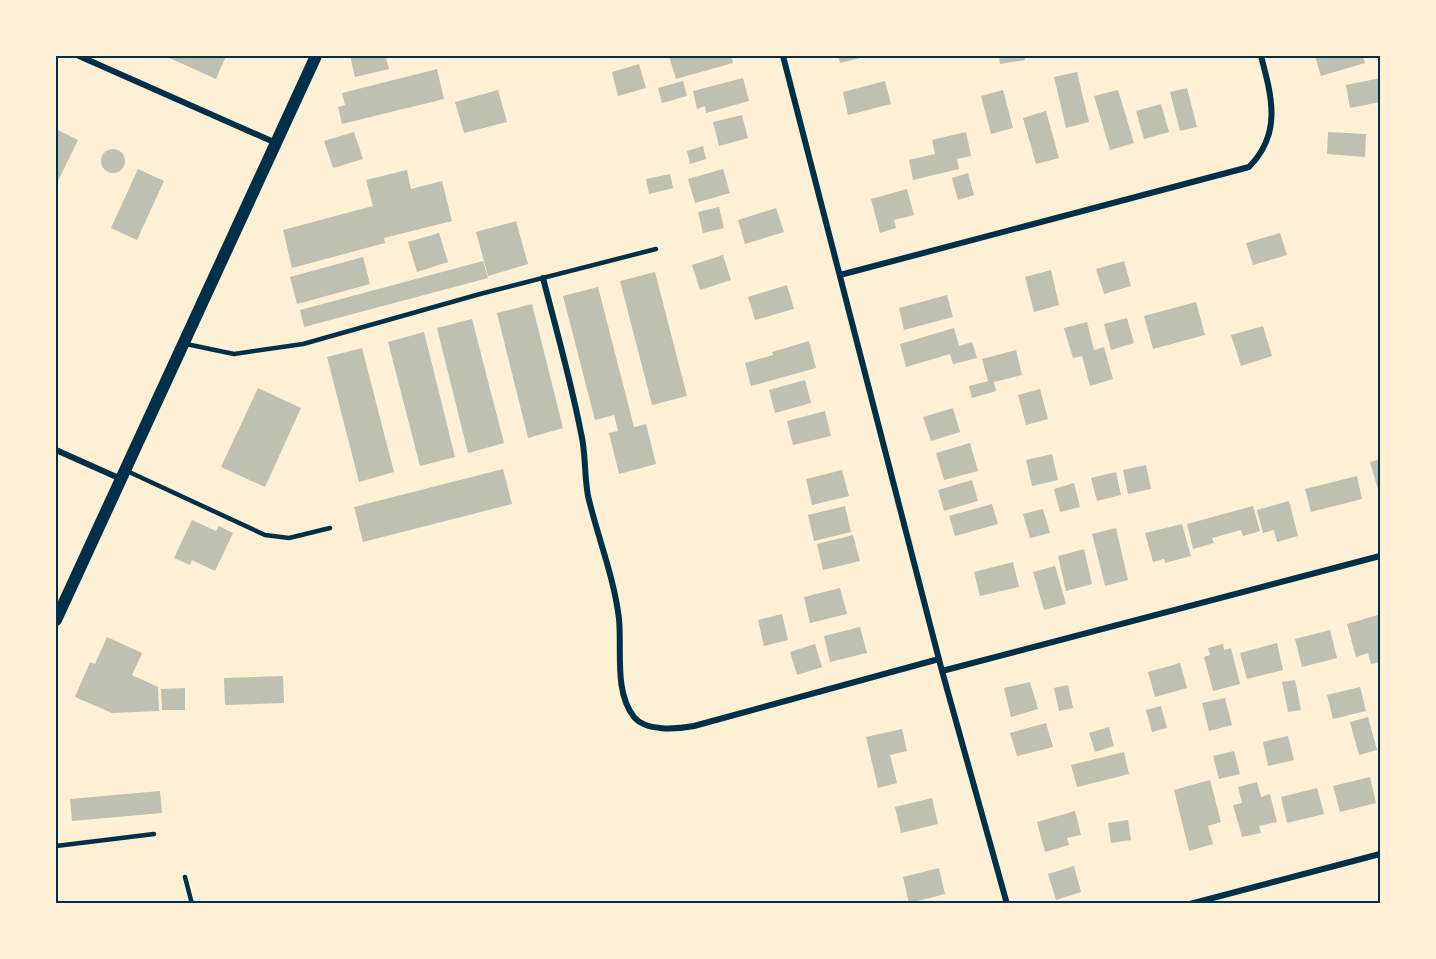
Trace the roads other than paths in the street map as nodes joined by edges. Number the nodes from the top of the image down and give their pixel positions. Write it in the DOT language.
graph roads {
  1 [pos="79,56"];
  2 [pos="316,56"];
  3 [pos="783,56"];
  4 [pos="1261,56"];
  5 [pos="276,143"];
  6 [pos="656,249"];
  7 [pos="840,275"];
  8 [pos="543,278"];
  9 [pos="183,344"];
  10 [pos="56,450"];
  11 [pos="123,474"];
  12 [pos="330,528"];
  13 [pos="1380,556"];
  14 [pos="56,620"];
  15 [pos="939,659"];
  16 [pos="942,671"];
  17 [pos="154,834"];
  18 [pos="56,846"];
  19 [pos="1380,854"];
  20 [pos="185,877"];
  21 [pos="192,903"];
  22 [pos="1007,903"];
  23 [pos="1190,903"];
  1 -- 5 [label="street"];
  2 -- 5 [label="main road"];
  3 -- 7 [label="street"];
  4 -- 7 [label="street"];
  5 -- 9 [label="main road"];
  6 -- 8 [label="lane"];
  7 -- 15 [label="street"];
  8 -- 9 [label="lane"];
  8 -- 15 [label="street"];
  9 -- 11 [label="main road"];
  10 -- 11 [label="street"];
  11 -- 12 [label="lane"];
  11 -- 14 [label="main road"];
  13 -- 16 [label="street"];
  15 -- 16 [label="street"];
  16 -- 22 [label="street"];
  17 -- 18 [label="lane"];
  19 -- 23 [label="street"];
  20 -- 21 [label="lane"];
}
